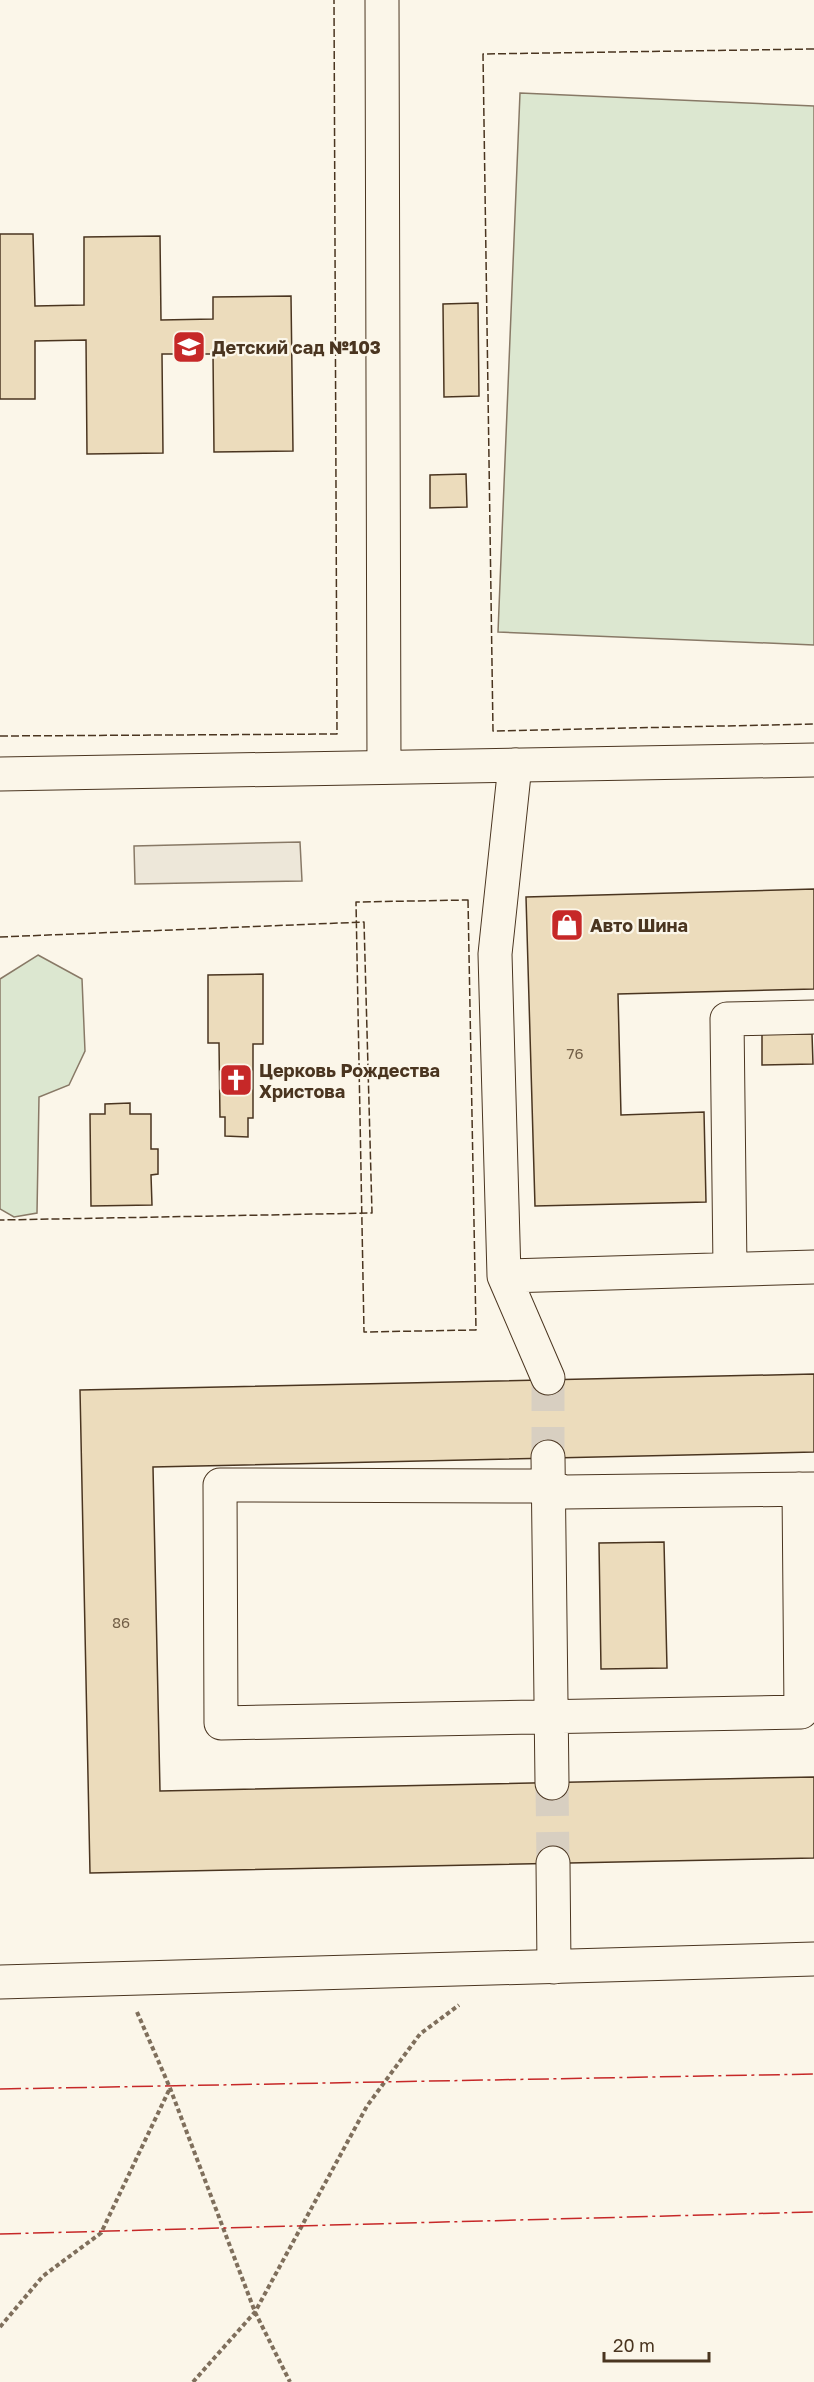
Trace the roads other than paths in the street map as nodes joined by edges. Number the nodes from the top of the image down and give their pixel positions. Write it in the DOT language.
graph roads {
  1 [pos="382,0"];
  2 [pos="814,760"];
  3 [pos="515,765"];
  4 [pos="384,767"];
  5 [pos="0,774"];
  6 [pos="814,1017"];
  7 [pos="814,1267"];
  8 [pos="730,1269"];
  9 [pos="504,1276"];
  10 [pos="548,1378"];
  11 [pos="549,1472"];
  12 [pos="806,1489"];
  13 [pos="551,1717"];
  14 [pos="552,1783"];
  15 [pos="552,1863"];
  16 [pos="814,1959"];
  17 [pos="554,1967"];
  18 [pos="0,1982"];
  1 -- 4 [label="main road"];
  2 -- 3 [label="main road"];
  3 -- 4 [label="main road"];
  3 -- 9 [label="main road"];
  4 -- 5 [label="main road"];
  6 -- 8 [label="main road"];
  7 -- 8 [label="main road"];
  8 -- 9 [label="main road"];
  9 -- 10 [label="main road"];
  11 -- 12 [label="main road"];
  11 -- 13 [label="main road"];
  11 -- 13 [label="main road"];
  12 -- 13 [label="main road"];
  13 -- 14 [label="main road"];
  15 -- 17 [label="main road"];
  16 -- 17 [label="main road"];
  17 -- 18 [label="main road"];
}
